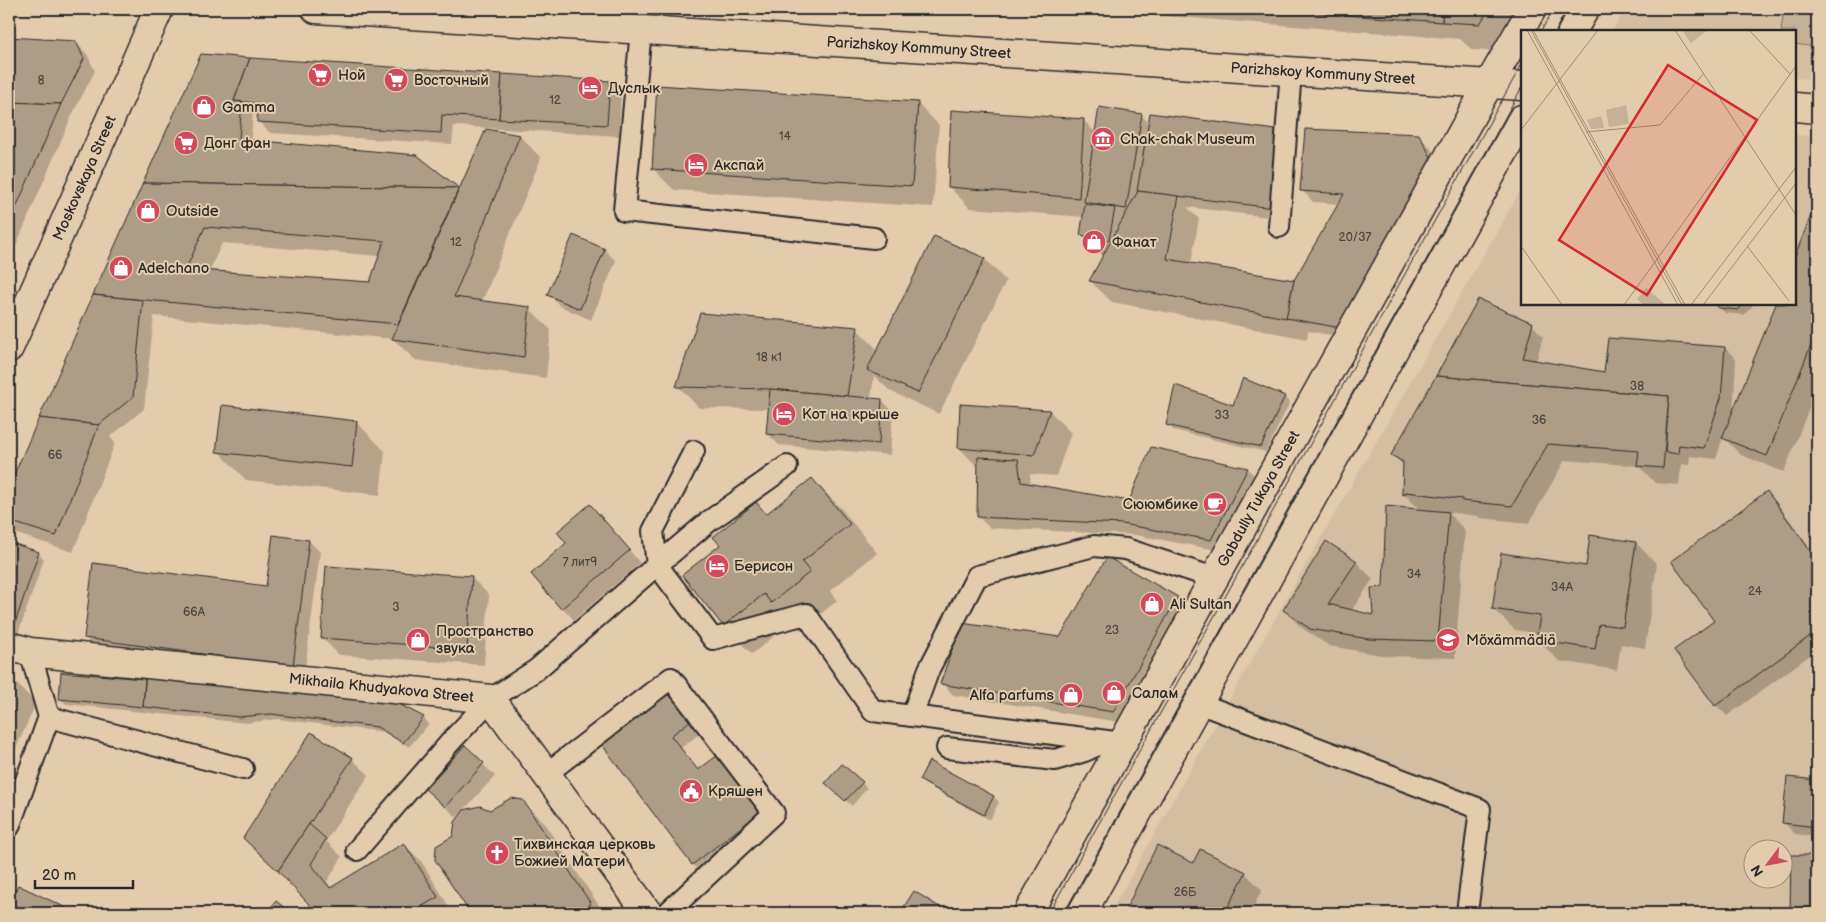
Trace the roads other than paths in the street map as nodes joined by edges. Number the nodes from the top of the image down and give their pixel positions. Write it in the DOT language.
graph roads {
  1 [pos="159,9"];
  2 [pos="316,9"];
  3 [pos="1532,9"];
  4 [pos="1586,9"];
  5 [pos="531,16"];
  6 [pos="641,30"];
  7 [pos="1573,30"];
  8 [pos="1291,72"];
  9 [pos="1489,84"];
  10 [pos="1521,86"];
  11 [pos="1796,107"];
  12 [pos="1817,109"];
  13 [pos="1521,121"];
  14 [pos="1279,227"];
  15 [pos="874,238"];
  16 [pos="9,348"];
  17 [pos="694,451"];
  18 [pos="787,466"];
  19 [pos="656,565"];
  20 [pos="1214,578"];
  21 [pos="19,649"];
  22 [pos="491,699"];
  23 [pos="1198,703"];
  24 [pos="912,716"];
  25 [pos="48,717"];
  26 [pos="1115,742"];
  27 [pos="947,748"];
  28 [pos="243,769"];
  29 [pos="546,774"];
  30 [pos="9,827"];
  31 [pos="357,850"];
  32 [pos="648,913"];
  33 [pos="667,913"];
  34 [pos="1028,913"];
  35 [pos="1082,913"];
  36 [pos="1467,913"];
  1 -- 16 [label="street, Moskovskaya Street"];
  2 -- 5 [label="street, Parizhskoy Kommuny Street"];
  3 -- 9 [label="street, Gabdully Tukaya Street"];
  4 -- 7 [label="street"];
  5 -- 6 [label="street, Parizhskoy Kommuny Street"];
  6 -- 8 [label="street, Parizhskoy Kommuny Street"];
  6 -- 15 [label="lane"];
  8 -- 9 [label="street, Parizhskoy Kommuny Street"];
  8 -- 14 [label="lane"];
  9 -- 10 [label="street, Parizhskoy Kommuny Street"];
  9 -- 20 [label="street, Gabdully Tukaya Street"];
  11 -- 12 [label="street"];
  13 -- 23 [label="street"];
  17 -- 19 [label="lane"];
  18 -- 19 [label="lane"];
  19 -- 22 [label="lane"];
  19 -- 24 [label="lane"];
  20 -- 24 [label="lane"];
  20 -- 26 [label="street, Gabdully Tukaya Street"];
  21 -- 22 [label="street, Mikhaila Khudyakova Street"];
  21 -- 25 [label="lane"];
  22 -- 29 [label="street, Mikhaila Khudyakova Street"];
  22 -- 31 [label="lane"];
  23 -- 35 [label="street"];
  23 -- 36 [label="lane"];
  24 -- 26 [label="lane"];
  25 -- 28 [label="lane"];
  25 -- 30 [label="lane"];
  26 -- 27 [label="lane"];
  26 -- 34 [label="street, Gabdully Tukaya Street"];
  29 -- 32 [label="street, Mikhaila Khudyakova Street"];
  29 -- 33 [label="lane"];
}
